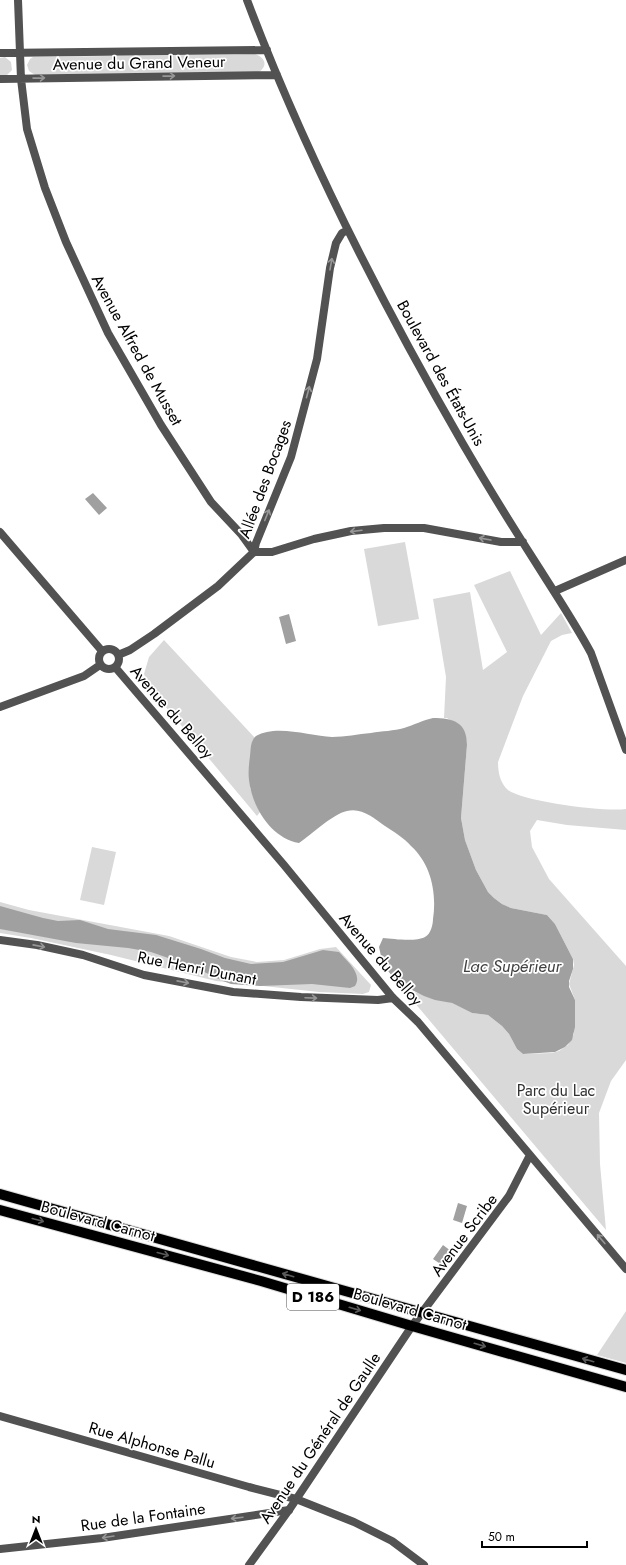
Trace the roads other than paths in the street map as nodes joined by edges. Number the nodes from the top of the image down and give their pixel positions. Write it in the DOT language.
graph roads {
  1 [pos="18,0"];
  2 [pos="248,0"];
  3 [pos="267,50"];
  4 [pos="0,53"];
  5 [pos="19,53"];
  6 [pos="278,75"];
  7 [pos="0,79"];
  8 [pos="21,79"];
  9 [pos="348,230"];
  10 [pos="0,532"];
  11 [pos="524,542"];
  12 [pos="254,552"];
  13 [pos="626,560"];
  14 [pos="555,591"];
  15 [pos="102,651"];
  16 [pos="118,655"];
  17 [pos="100,665"];
  18 [pos="115,667"];
  19 [pos="0,707"];
  20 [pos="626,750"];
  21 [pos="0,940"];
  22 [pos="393,998"];
  23 [pos="530,1155"];
  24 [pos="0,1194"];
  25 [pos="0,1210"];
  26 [pos="626,1269"];
  27 [pos="422,1313"];
  28 [pos="412,1326"];
  29 [pos="626,1370"];
  30 [pos="626,1387"];
  31 [pos="0,1416"];
  32 [pos="296,1499"];
  33 [pos="289,1510"];
  34 [pos="0,1549"];
  35 [pos="249,1565"];
  36 [pos="424,1565"];
  1 -- 5 [label="street, Avenue Alfred de Musset"];
  2 -- 3 [label="street, Boulevard des États-Unis"];
  3 -- 5 [label="street, Avenue du Grand Veneur"];
  3 -- 6 [label="street, Boulevard des États-Unis"];
  4 -- 5 [label="street, Avenue du Grand Veneur"];
  5 -- 8 [label="street, Avenue Alfred de Musset"];
  8 -- 6 [label="street, Avenue du Grand Veneur, one-way"];
  6 -- 9 [label="street, Boulevard des États-Unis"];
  7 -- 8 [label="street, Avenue du Grand Veneur"];
  8 -- 12 [label="street, Avenue Alfred de Musset"];
  9 -- 11 [label="street, Boulevard des États-Unis"];
  12 -- 9 [label="street, Allée des Bocages, one-way"];
  10 -- 15 [label="street"];
  11 -- 12 [label="street, one-way"];
  11 -- 14 [label="street, Boulevard des États-Unis"];
  12 -- 16 [label="street, Allée des Bocages"];
  13 -- 14 [label="street"];
  14 -- 20 [label="street, Boulevard des États-Unis"];
  15 -- 16 [label="street"];
  15 -- 17 [label="street"];
  16 -- 18 [label="street"];
  17 -- 18 [label="street"];
  17 -- 19 [label="street"];
  18 -- 22 [label="street, Avenue du Belloy"];
  21 -- 22 [label="street, Rue Henri Dunant, one-way"];
  22 -- 23 [label="street, Avenue du Belloy"];
  26 -- 23 [label="street, Avenue du Belloy, one-way"];
  23 -- 27 [label="street, Avenue Scribe"];
  27 -- 24 [label="main road, Boulevard Carnot / D 186, one-way"];
  25 -- 28 [label="main road, Boulevard Carnot / D 186, one-way"];
  27 -- 28 [label="street, Avenue Scribe"];
  29 -- 27 [label="main road, Boulevard Carnot / D 186, one-way"];
  28 -- 30 [label="main road, Boulevard Carnot / D 186, one-way"];
  28 -- 32 [label="street, Avenue du Général de Gaulle"];
  31 -- 32 [label="street, Rue Alphonse Pallu"];
  32 -- 33 [label="street, Avenue du Général de Gaulle"];
  32 -- 36 [label="street, Rue Alphonse Pallu"];
  33 -- 34 [label="street, Rue de la Fontaine, one-way"];
  33 -- 35 [label="street, Avenue du Général de Gaulle"];
}
